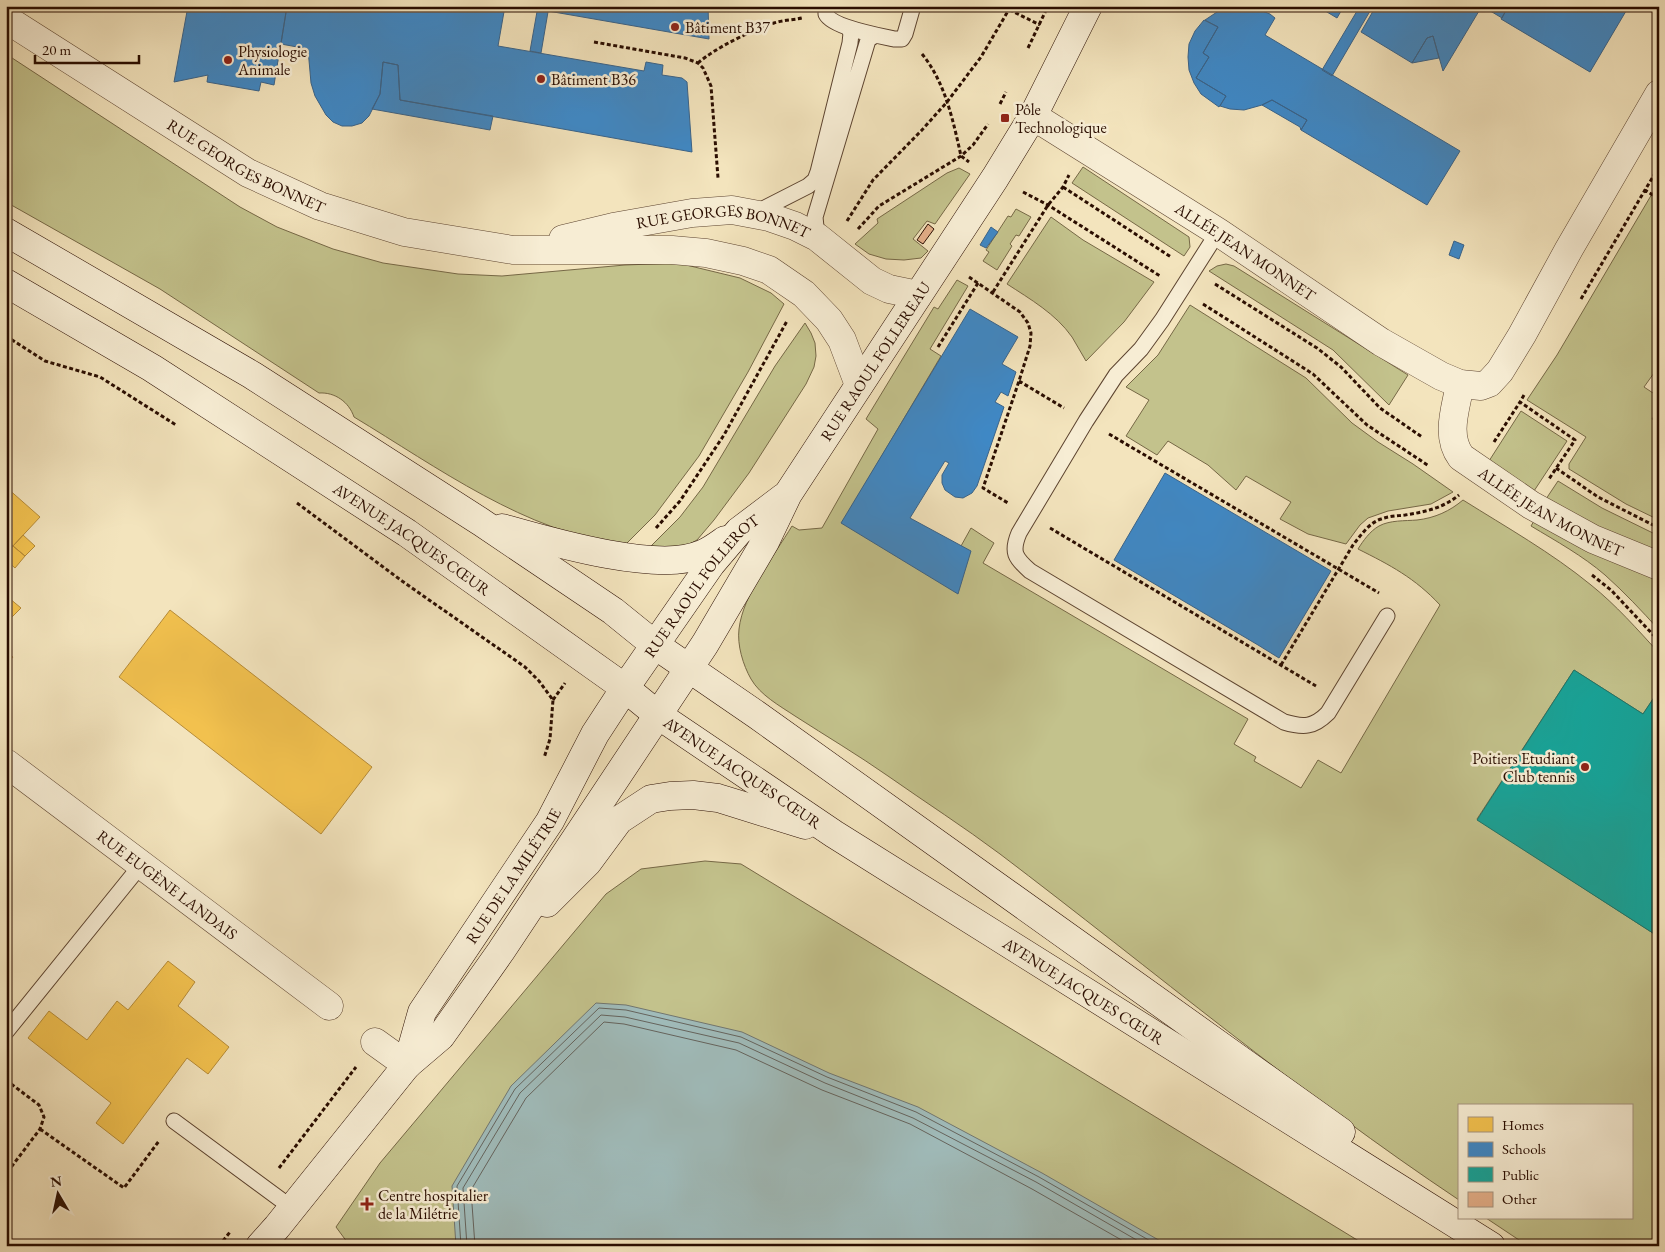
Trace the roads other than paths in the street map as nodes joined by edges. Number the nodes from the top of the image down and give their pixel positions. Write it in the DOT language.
graph roads {
  1 [pos="913,6"];
  2 [pos="1088,6"];
  3 [pos="826,10"];
  4 [pos="6,19"];
  5 [pos="848,28"];
  6 [pos="875,35"];
  7 [pos="1659,94"];
  8 [pos="1033,116"];
  9 [pos="752,214"];
  10 [pos="6,232"];
  11 [pos="1218,232"];
  12 [pos="817,237"];
  13 [pos="513,250"];
  14 [pos="6,282"];
  15 [pos="918,295"];
  16 [pos="859,384"];
  17 [pos="1460,384"];
  18 [pos="788,494"];
  19 [pos="481,522"];
  20 [pos="739,531"];
  21 [pos="1659,566"];
  22 [pos="1387,616"];
  23 [pos="655,645"];
  24 [pos="688,669"];
  25 [pos="625,688"];
  26 [pos="658,714"];
  27 [pos="6,763"];
  28 [pos="834,834"];
  29 [pos="141,865"];
  30 [pos="501,951"];
  31 [pos="329,1006"];
  32 [pos="6,1032"];
  33 [pos="375,1042"];
  34 [pos="407,1065"];
  35 [pos="174,1121"];
  36 [pos="1458,1215"];
  37 [pos="1465,1220"];
  38 [pos="277,1232"];
  39 [pos="1491,1246"];
  40 [pos="1501,1246"];
  1 -- 6 [label="lane"];
  2 -- 8 [label="street, RUE RAOUL FOLLEREAU"];
  3 -- 5 [label="lane"];
  4 -- 13 [label="street, RUE GEORGES BONNET"];
  5 -- 6 [label="lane"];
  5 -- 9 [label="lane"];
  6 -- 12 [label="lane"];
  7 -- 17 [label="street, ALLÉE JEAN MONNET"];
  8 -- 11 [label="street, ALLÉE JEAN MONNET"];
  8 -- 15 [label="street, RUE RAOUL FOLLEREAU"];
  9 -- 12 [label="street, RUE GEORGES BONNET"];
  9 -- 13 [label="street, RUE GEORGES BONNET"];
  10 -- 19 [label="street, AVENUE JACQUES CŒUR"];
  11 -- 17 [label="street, ALLÉE JEAN MONNET"];
  11 -- 22 [label="lane"];
  12 -- 15 [label="street, RUE GEORGES BONNET"];
  13 -- 16 [label="street, RUE GEORGES BONNET"];
  14 -- 25 [label="street, AVENUE JACQUES CŒUR"];
  15 -- 16 [label="street, RUE RAOUL FOLLEREAU"];
  16 -- 18 [label="street, RUE RAOUL FOLLEREAU"];
  17 -- 21 [label="street, ALLÉE JEAN MONNET"];
  18 -- 20 [label="street, RUE RAOUL FOLLEROT"];
  18 -- 24 [label="street, RUE RAOUL FOLLEREAU"];
  19 -- 20 [label="street"];
  19 -- 23 [label="street, AVENUE JACQUES CŒUR"];
  20 -- 23 [label="street, RUE RAOUL FOLLEROT"];
  23 -- 24 [label="street, AVENUE JACQUES CŒUR"];
  23 -- 25 [label="street, RUE RAOUL FOLLEROT"];
  24 -- 26 [label="street, RUE RAOUL FOLLEREAU"];
  24 -- 36 [label="street, AVENUE JACQUES CŒUR"];
  25 -- 26 [label="street, AVENUE JACQUES CŒUR"];
  25 -- 34 [label="street, RUE DE LA MILÉTRIE"];
  26 -- 28 [label="street, AVENUE JACQUES CŒUR"];
  26 -- 30 [label="street, RUE DE LA MILÉTRIE"];
  27 -- 29 [label="street, RUE EUGÈNE LANDAIS"];
  28 -- 30 [label="street"];
  28 -- 39 [label="street, AVENUE JACQUES CŒUR"];
  29 -- 31 [label="street, RUE EUGÈNE LANDAIS"];
  29 -- 32 [label="lane"];
  30 -- 34 [label="street, RUE DE LA MILÉTRIE"];
  33 -- 34 [label="street"];
  34 -- 38 [label="street, RUE DE LA MILÉTRIE"];
  35 -- 38 [label="lane"];
  37 -- 40 [label="street"];
}
